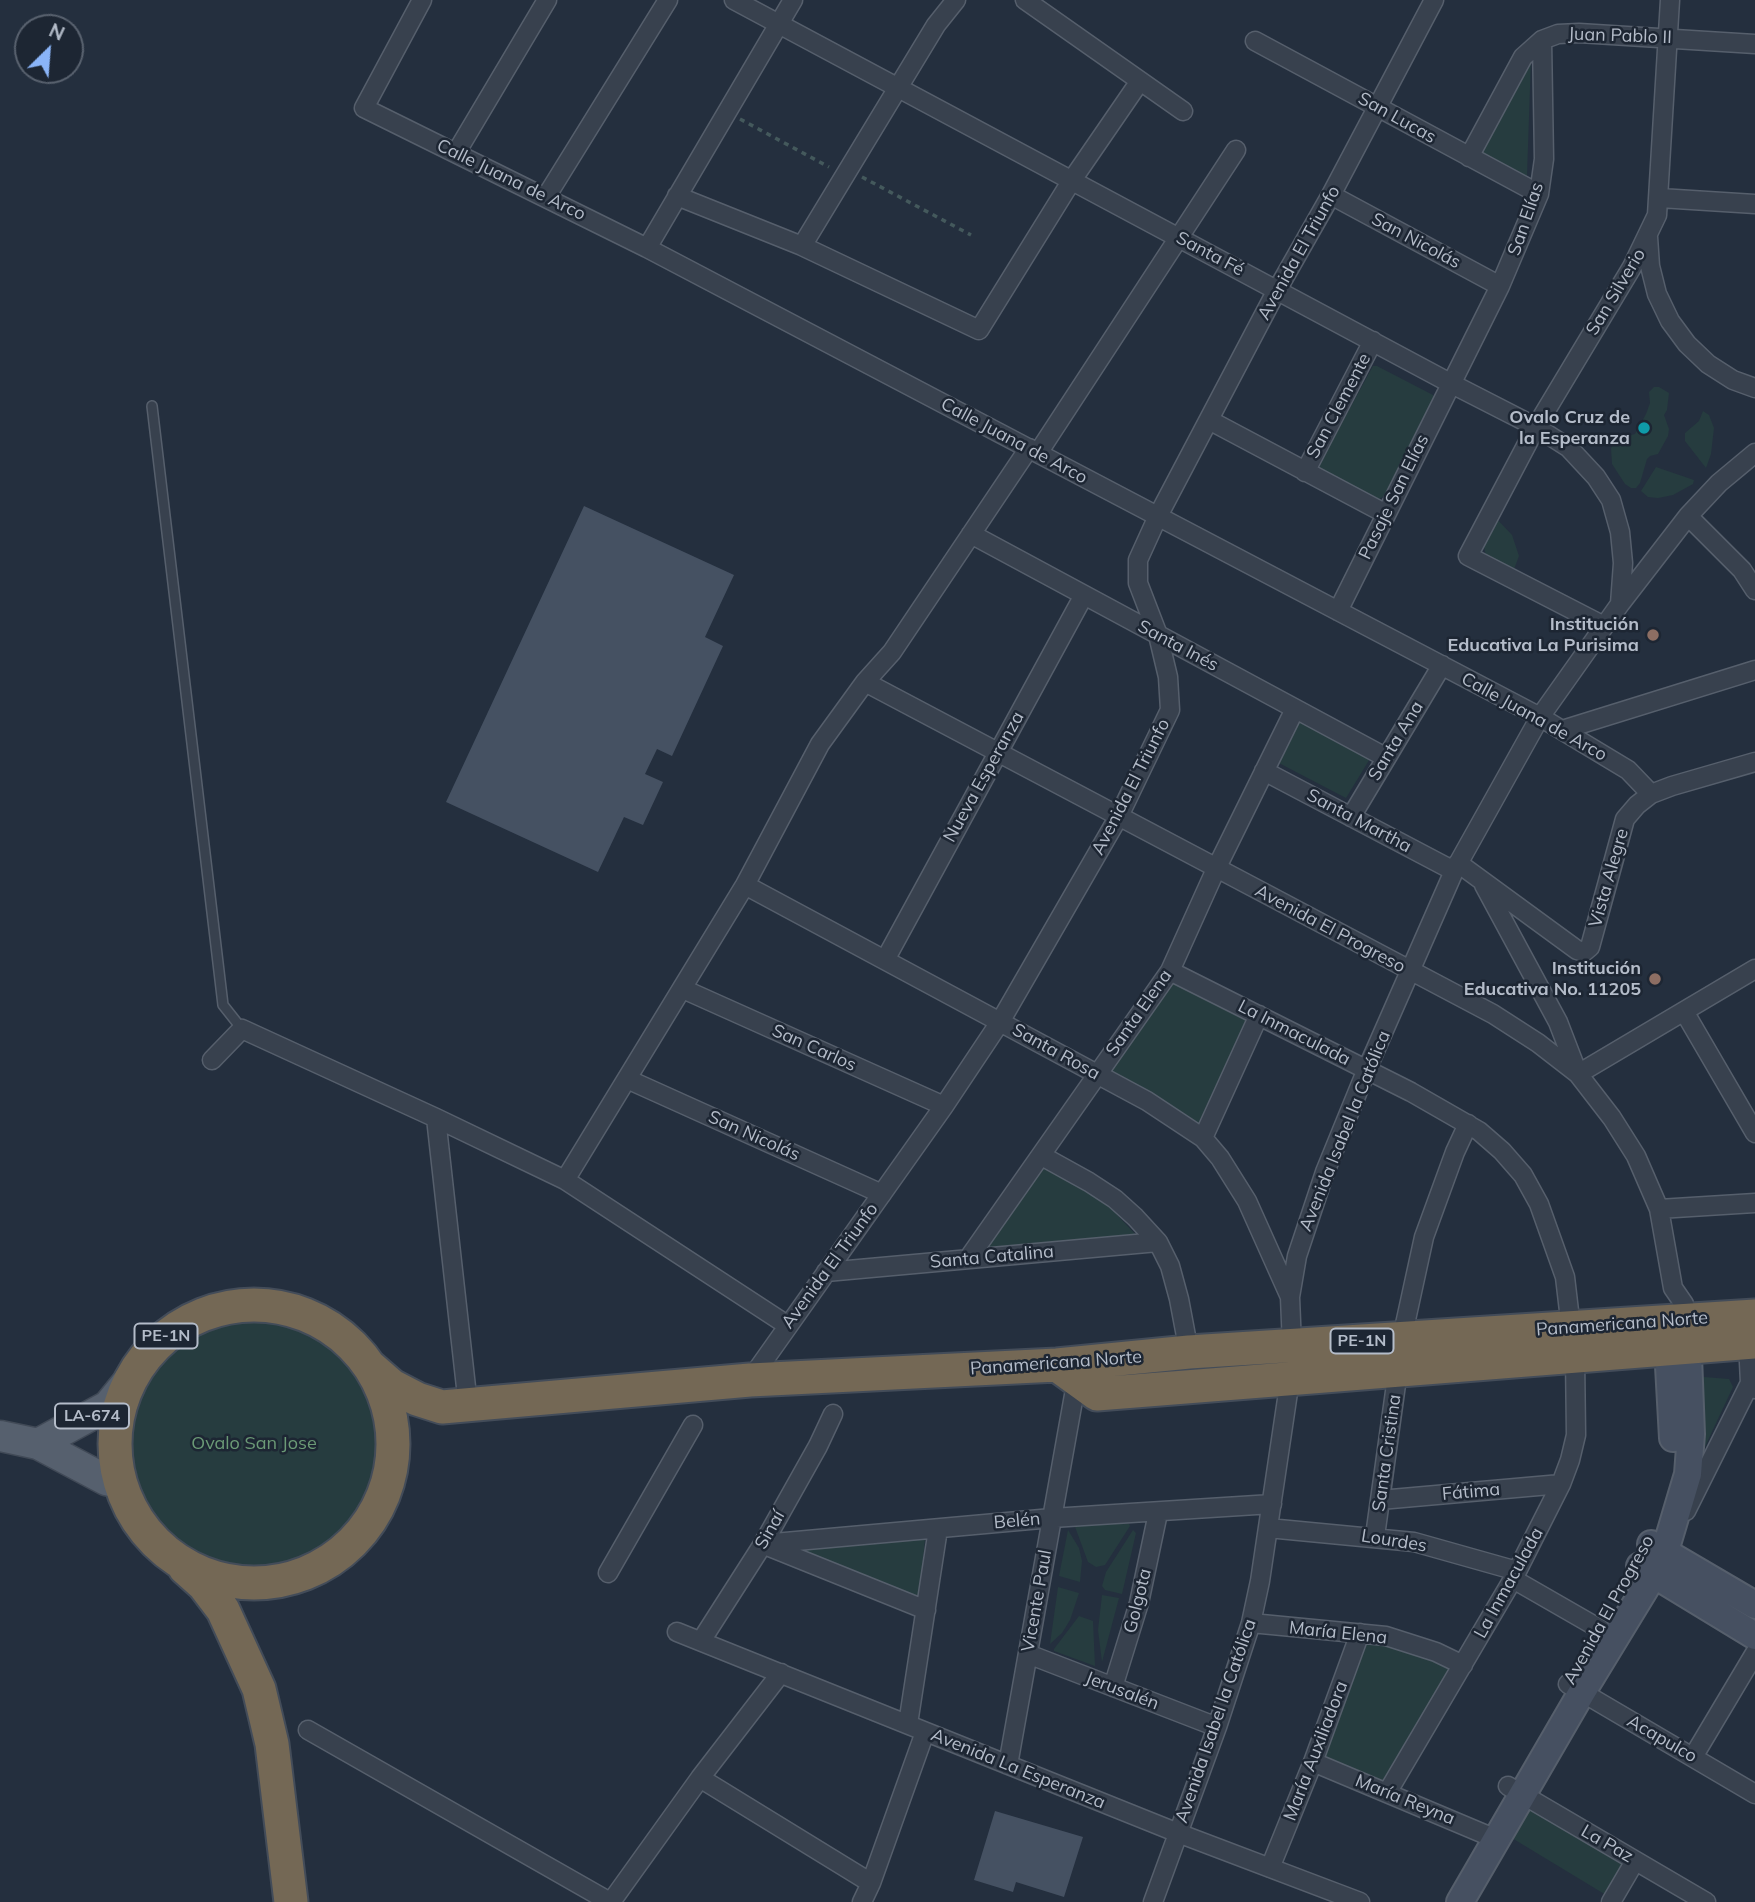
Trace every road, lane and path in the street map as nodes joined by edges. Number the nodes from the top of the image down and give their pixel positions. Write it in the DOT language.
graph roads {
  1 [pos="422,0"];
  2 [pos="547,0"];
  3 [pos="668,0"];
  4 [pos="734,0"];
  5 [pos="793,0"];
  6 [pos="956,0"];
  7 [pos="1025,0"];
  8 [pos="1434,0"];
  9 [pos="1670,0"];
  10 [pos="778,23"];
  11 [pos="1668,37"];
  12 [pos="1542,40"];
  13 [pos="1255,41"];
  14 [pos="1755,44"];
  15 [pos="1140,81"];
  16 [pos="899,88"];
  17 [pos="1378,108"];
  18 [pos="1183,111"];
  19 [pos="726,112"];
  20 [pos="1236,150"];
  21 [pos="456,153"];
  22 [pos="1469,158"];
  23 [pos="847,173"];
  24 [pos="1072,180"];
  25 [pos="1539,194"];
  26 [pos="1331,195"];
  27 [pos="677,196"];
  28 [pos="546,197"];
  29 [pos="1660,198"];
  30 [pos="1755,204"];
  31 [pos="971,235"];
  32 [pos="1178,237"];
  33 [pos="1648,237"];
  34 [pos="802,246"];
  35 [pos="647,248"];
  36 [pos="1500,286"];
  37 [pos="1277,290"];
  38 [pos="1373,341"];
  39 [pos="1450,383"];
  40 [pos="1755,388"];
  41 [pos="152,405"];
  42 [pos="1209,420"];
  43 [pos="1536,427"];
  44 [pos="1034,450"];
  45 [pos="1753,458"];
  46 [pos="1305,472"];
  47 [pos="1386,514"];
  48 [pos="1158,516"];
  49 [pos="1688,516"];
  50 [pos="971,534"];
  51 [pos="1755,590"];
  52 [pos="1084,595"];
  53 [pos="1620,604"];
  54 [pos="1338,611"];
  55 [pos="1604,626"];
  56 [pos="1158,635"];
  57 [pos="1442,665"];
  58 [pos="1755,670"];
  59 [pos="865,682"];
  60 [pos="1295,709"];
  61 [pos="1540,717"];
  62 [pos="1562,730"];
  63 [pos="999,751"];
  64 [pos="1385,757"];
  65 [pos="1755,762"];
  66 [pos="1264,771"];
  67 [pos="1651,794"];
  68 [pos="1119,816"];
  69 [pos="1351,817"];
  70 [pos="1456,867"];
  71 [pos="1216,869"];
  72 [pos="1482,882"];
  73 [pos="745,885"];
  74 [pos="1584,952"];
  75 [pos="884,960"];
  76 [pos="1755,970"];
  77 [pos="1170,971"];
  78 [pos="1410,971"];
  79 [pos="683,989"];
  80 [pos="1685,1013"];
  81 [pos="1259,1015"];
  82 [pos="1000,1021"];
  83 [pos="242,1029"];
  84 [pos="212,1060"];
  85 [pos="1367,1069"];
  86 [pos="1097,1074"];
  87 [pos="1578,1074"];
  88 [pos="627,1079"];
  89 [pos="944,1106"];
  90 [pos="436,1118"];
  91 [pos="1468,1124"];
  92 [pos="1755,1133"];
  93 [pos="1203,1138"];
  94 [pos="1042,1156"];
  95 [pos="565,1180"];
  96 [pos="882,1194"];
  97 [pos="1755,1203"];
  98 [pos="1659,1209"];
  99 [pos="1158,1242"];
  100 [pos="968,1259"];
  101 [pos="826,1272"];
  102 [pos="1290,1297"];
  103 [pos="787,1325"];
  104 [pos="1753,1333"];
  105 [pos="1678,1334"];
  106 [pos="1573,1342"];
  107 [pos="1292,1346"];
  108 [pos="1189,1352"];
  109 [pos="1400,1354"];
  110 [pos="1058,1365"];
  111 [pos="369,1366"];
  112 [pos="134,1374"];
  113 [pos="1290,1379"];
  114 [pos="750,1380"];
  115 [pos="1752,1386"];
  116 [pos="1086,1394"];
  117 [pos="468,1405"];
  118 [pos="833,1414"];
  119 [pos="693,1425"];
  120 [pos="0,1436"];
  121 [pos="38,1444"];
  122 [pos="120,1483"];
  123 [pos="1561,1484"];
  124 [pos="1380,1500"];
  125 [pos="1272,1504"];
  126 [pos="1158,1513"];
  127 [pos="1052,1518"];
  128 [pos="1268,1528"];
  129 [pos="938,1529"];
  130 [pos="1375,1536"];
  131 [pos="155,1541"];
  132 [pos="762,1544"];
  133 [pos="1651,1559"];
  134 [pos="608,1573"];
  135 [pos="1515,1575"];
  136 [pos="1755,1605"];
  137 [pos="926,1610"];
  138 [pos="1251,1623"];
  139 [pos="1600,1629"];
  140 [pos="677,1632"];
  141 [pos="1360,1633"];
  142 [pos="1755,1636"];
  143 [pos="701,1642"];
  144 [pos="1755,1653"];
  145 [pos="1028,1654"];
  146 [pos="1463,1664"];
  147 [pos="781,1674"];
  148 [pos="1113,1687"];
  149 [pos="1575,1688"];
  150 [pos="908,1724"];
  151 [pos="1217,1727"];
  152 [pos="308,1730"];
  153 [pos="925,1732"];
  154 [pos="1693,1757"];
  155 [pos="1313,1762"];
  156 [pos="1008,1765"];
  157 [pos="700,1778"];
  158 [pos="1515,1790"];
  159 [pos="1387,1793"];
  160 [pos="1755,1794"];
  161 [pos="1178,1833"];
  162 [pos="1489,1836"];
  163 [pos="1635,1861"];
  164 [pos="1270,1868"];
  165 [pos="871,1883"];
  166 [pos="292,1902"];
  167 [pos="610,1902"];
  168 [pos="862,1902"];
  169 [pos="1153,1902"];
  170 [pos="1360,1902"];
  171 [pos="1441,1902"];
  172 [pos="1460,1902"];
  173 [pos="1611,1902"];
  174 [pos="1706,1902"];
  1 -- 21 [label="street, Calle Juana de Arco"];
  2 -- 21 [label="street"];
  3 -- 28 [label="street"];
  4 -- 10 [label="street, Santa Fé"];
  5 -- 10 [label="street"];
  6 -- 16 [label="street"];
  7 -- 15 [label="street"];
  8 -- 17 [label="street, Avenida El Triunfo"];
  9 -- 11 [label="street, San Silverio"];
  10 -- 16 [label="street, Santa Fé"];
  10 -- 19 [label="street"];
  11 -- 12 [label="street, Juan Pablo II"];
  11 -- 14 [label="street, Juan Pablo II"];
  11 -- 29 [label="street, San Silverio"];
  12 -- 22 [label="street, Juan Pablo II"];
  12 -- 25 [label="street, San Elías"];
  13 -- 17 [label="street, San Lucas"];
  15 -- 18 [label="street"];
  15 -- 24 [label="street"];
  16 -- 23 [label="street"];
  16 -- 24 [label="street, Santa Fé"];
  17 -- 22 [label="street, San Lucas"];
  17 -- 26 [label="street, Avenida El Triunfo"];
  19 -- 23 [label="path"];
  19 -- 27 [label="street"];
  20 -- 32 [label="street"];
  21 -- 28 [label="street, Calle Juana de Arco"];
  22 -- 25 [label="street, San Lucas"];
  23 -- 31 [label="path"];
  23 -- 34 [label="street"];
  24 -- 32 [label="street, Santa Fé"];
  24 -- 34 [label="street"];
  25 -- 36 [label="street, San Elías"];
  26 -- 36 [label="street, San Nicolás"];
  26 -- 37 [label="street, Avenida El Triunfo"];
  27 -- 34 [label="street"];
  27 -- 35 [label="street"];
  28 -- 35 [label="street, Calle Juana de Arco"];
  29 -- 30 [label="street"];
  29 -- 33 [label="street, San Silverio"];
  32 -- 37 [label="street, Santa Fé"];
  32 -- 44 [label="street"];
  33 -- 40 [label="street"];
  33 -- 43 [label="street, San Silverio"];
  35 -- 44 [label="street, Calle Juana de Arco"];
  36 -- 39 [label="street, San Elías"];
  37 -- 38 [label="street, Santa Fé"];
  37 -- 42 [label="street, Avenida El Triunfo"];
  38 -- 39 [label="street, Santa Fé"];
  38 -- 46 [label="street, San Clemente"];
  39 -- 43 [label="street, Santa Fé"];
  39 -- 47 [label="street, Pasaje San Elías"];
  41 -- 83 [label="lane"];
  42 -- 46 [label="street"];
  42 -- 48 [label="street, Avenida El Triunfo"];
  43 -- 53 [label="street, Santa Fé"];
  43 -- 55 [label="street, San Silverio"];
  44 -- 48 [label="street, Calle Juana de Arco"];
  44 -- 50 [label="street"];
  45 -- 49 [label="street, Avenida Isabel la Católica"];
  46 -- 47 [label="street"];
  47 -- 54 [label="street, Pasaje San Elías"];
  48 -- 54 [label="street, Calle Juana de Arco"];
  48 -- 56 [label="street, Avenida El Triunfo"];
  49 -- 51 [label="street"];
  49 -- 53 [label="street, Avenida Isabel la Católica"];
  50 -- 52 [label="street, Santa Inés"];
  50 -- 59 [label="street"];
  52 -- 56 [label="street, Santa Inés"];
  52 -- 63 [label="street, Nueva Esperanza"];
  53 -- 55 [label="street, Avenida Isabel la Católica"];
  54 -- 57 [label="street, Calle Juana de Arco"];
  55 -- 61 [label="street, Avenida Isabel la Católica"];
  56 -- 60 [label="street, Santa Inés"];
  56 -- 68 [label="street, Avenida El Triunfo"];
  57 -- 61 [label="street, Calle Juana de Arco"];
  57 -- 64 [label="street, Santa Ana"];
  58 -- 62 [label="street"];
  59 -- 63 [label="street, Avenida El Progreso"];
  59 -- 73 [label="street"];
  60 -- 64 [label="street, Santa Inés"];
  60 -- 66 [label="street, Santa Elena"];
  61 -- 62 [label="street, Calle Juana de Arco"];
  61 -- 70 [label="street, Avenida Isabel la Católica"];
  62 -- 67 [label="street, Calle Juana de Arco"];
  63 -- 68 [label="street, Avenida El Progreso"];
  63 -- 75 [label="street, Nueva Esperanza"];
  64 -- 69 [label="street, Santa Ana"];
  65 -- 67 [label="street, Vista Alegre"];
  66 -- 69 [label="street, Santa Martha"];
  66 -- 71 [label="street, Santa Elena"];
  67 -- 74 [label="street, Vista Alegre"];
  68 -- 71 [label="street, Avenida El Progreso"];
  68 -- 82 [label="street, Avenida El Triunfo"];
  69 -- 70 [label="street, Santa Martha"];
  70 -- 72 [label="street, Santa Martha"];
  70 -- 78 [label="street, Avenida Isabel la Católica"];
  71 -- 77 [label="street, Santa Elena"];
  71 -- 78 [label="street, Avenida El Progreso"];
  72 -- 74 [label="street, Santa Martha"];
  72 -- 87 [label="street"];
  73 -- 75 [label="street, Santa Rosa"];
  73 -- 79 [label="street"];
  75 -- 82 [label="street, Santa Rosa"];
  76 -- 80 [label="street"];
  77 -- 81 [label="street, La Inmaculada"];
  77 -- 86 [label="street, Santa Elena"];
  78 -- 85 [label="street, Avenida Isabel la Católica"];
  78 -- 87 [label="street, Avenida El Progreso"];
  79 -- 88 [label="street"];
  79 -- 89 [label="street, San Carlos"];
  80 -- 87 [label="street"];
  80 -- 92 [label="street"];
  81 -- 85 [label="street, La Inmaculada"];
  81 -- 93 [label="street"];
  82 -- 86 [label="street, Santa Rosa"];
  82 -- 89 [label="street, Avenida El Triunfo"];
  83 -- 84 [label="street"];
  83 -- 90 [label="street"];
  85 -- 91 [label="street, La Inmaculada"];
  85 -- 102 [label="street, Avenida Isabel la Católica"];
  86 -- 93 [label="street, Santa Rosa"];
  86 -- 94 [label="street, Santa Elena"];
  87 -- 98 [label="street, Avenida El Progreso"];
  88 -- 95 [label="street"];
  88 -- 96 [label="street, San Nicolás"];
  89 -- 96 [label="street, Avenida El Triunfo"];
  90 -- 95 [label="street"];
  90 -- 117 [label="street"];
  91 -- 106 [label="street, La Inmaculada"];
  91 -- 109 [label="street, Santa Cristina"];
  93 -- 102 [label="street, Santa Rosa"];
  94 -- 99 [label="street"];
  94 -- 100 [label="street, Santa Elena"];
  95 -- 103 [label="street"];
  96 -- 101 [label="street, Avenida El Triunfo"];
  97 -- 98 [label="street"];
  98 -- 105 [label="street, Avenida El Progreso"];
  99 -- 100 [label="street, Santa Catalina"];
  99 -- 108 [label="street"];
  100 -- 101 [label="street, Santa Catalina"];
  101 -- 103 [label="street, Avenida El Triunfo"];
  102 -- 107 [label="street, Avenida Isabel la Católica"];
  103 -- 114 [label="street, Avenida El Triunfo"];
  104 -- 105 [label="highway, Panamericana Norte / PE-1N"];
  104 -- 115 [label="street"];
  105 -- 106 [label="highway, Panamericana Norte / PE-1N"];
  105 -- 133 [label="main road, Avenida El Progreso"];
  106 -- 109 [label="highway, Panamericana Norte / PE-1N"];
  106 -- 123 [label="street, La Inmaculada"];
  107 -- 108 [label="highway, Panamericana Norte / PE-1N"];
  107 -- 109 [label="highway, Panamericana Norte / PE-1N"];
  107 -- 113 [label="street, Avenida Isabel la Católica"];
  108 -- 110 [label="highway, Panamericana Norte / PE-1N"];
  109 -- 113 [label="highway, Panamericana Norte / PE-1N"];
  109 -- 124 [label="street, Santa Cristina"];
  110 -- 114 [label="highway, Panamericana Norte / PE-1N"];
  110 -- 116 [label="highway"];
  111 -- 112 [label="highway, PE-1N"];
  111 -- 117 [label="highway, Panamericana Norte / PE-1N"];
  111 -- 131 [label="highway, PE-1N"];
  112 -- 121 [label="main road, LA-674"];
  112 -- 122 [label="highway, PE-1N"];
  113 -- 116 [label="highway, Panamericana Norte / PE-1N"];
  113 -- 125 [label="street, Avenida Isabel la Católica"];
  114 -- 117 [label="highway, Panamericana Norte / PE-1N"];
  115 -- 133 [label="street, Avenida El Progreso"];
  116 -- 127 [label="street, Vicente Paul"];
  118 -- 132 [label="street, Sinaí"];
  119 -- 134 [label="street"];
  120 -- 121 [label="main road, LA-674"];
  121 -- 122 [label="main road, LA-674"];
  122 -- 131 [label="highway, PE-1N"];
  123 -- 124 [label="street, Fátima"];
  123 -- 135 [label="street, La Inmaculada"];
  124 -- 130 [label="street, Santa Cristina"];
  125 -- 126 [label="street, Belén"];
  125 -- 128 [label="street, Avenida Isabel la Católica"];
  126 -- 127 [label="street, Belén"];
  126 -- 148 [label="street, Golgota"];
  127 -- 129 [label="street, Belén"];
  127 -- 145 [label="street, Vicente Paul"];
  128 -- 130 [label="street, Lourdes"];
  128 -- 138 [label="street, Avenida Isabel la Católica"];
  129 -- 132 [label="street, Belén"];
  129 -- 137 [label="street"];
  130 -- 135 [label="street, Lourdes"];
  131 -- 166 [label="highway, PE-1N"];
  132 -- 137 [label="street"];
  132 -- 143 [label="street, Sinaí"];
  133 -- 136 [label="main road"];
  133 -- 139 [label="main road, Avenida El Progreso"];
  133 -- 142 [label="main road"];
  133 -- 149 [label="main road, Avenida El Progreso"];
  135 -- 139 [label="street, Lourdes"];
  135 -- 146 [label="street, La Inmaculada"];
  137 -- 150 [label="street"];
  138 -- 141 [label="street, María Elena"];
  138 -- 151 [label="street, Avenida Isabel la Católica"];
  139 -- 149 [label="main road, Avenida El Progreso"];
  140 -- 143 [label="street, Avenida La Esperanza"];
  141 -- 146 [label="street, María Elena"];
  141 -- 155 [label="street, María Auxiliadora"];
  143 -- 147 [label="street, Avenida La Esperanza"];
  144 -- 154 [label="street"];
  145 -- 148 [label="street, Jerusalén"];
  145 -- 156 [label="street, Vicente Paul"];
  146 -- 159 [label="street, La Inmaculada"];
  147 -- 150 [label="street, Avenida La Esperanza"];
  147 -- 157 [label="street"];
  148 -- 151 [label="street, Jerusalén"];
  149 -- 154 [label="street, Acapulco"];
  149 -- 158 [label="main road, Avenida El Progreso"];
  150 -- 153 [label="street, Avenida La Esperanza"];
  151 -- 161 [label="street, Avenida Isabel la Católica"];
  152 -- 167 [label="street"];
  153 -- 156 [label="street, Avenida La Esperanza"];
  153 -- 165 [label="street"];
  154 -- 160 [label="street, Acapulco"];
  155 -- 159 [label="street, María Reyna"];
  155 -- 164 [label="street, María Auxiliadora"];
  156 -- 161 [label="street, Avenida La Esperanza"];
  157 -- 165 [label="street"];
  157 -- 167 [label="street"];
  158 -- 162 [label="main road, Avenida El Progreso"];
  158 -- 163 [label="street, La Paz"];
  159 -- 162 [label="street, María Reyna"];
  161 -- 164 [label="street, Avenida La Esperanza"];
  161 -- 169 [label="street, Avenida Isabel la Católica"];
  162 -- 171 [label="main road, Avenida El Progreso"];
  162 -- 172 [label="main road, Avenida El Progreso"];
  163 -- 173 [label="street"];
  163 -- 174 [label="street, La Paz"];
  164 -- 170 [label="street, Avenida La Esperanza"];
  165 -- 168 [label="street"];
}
